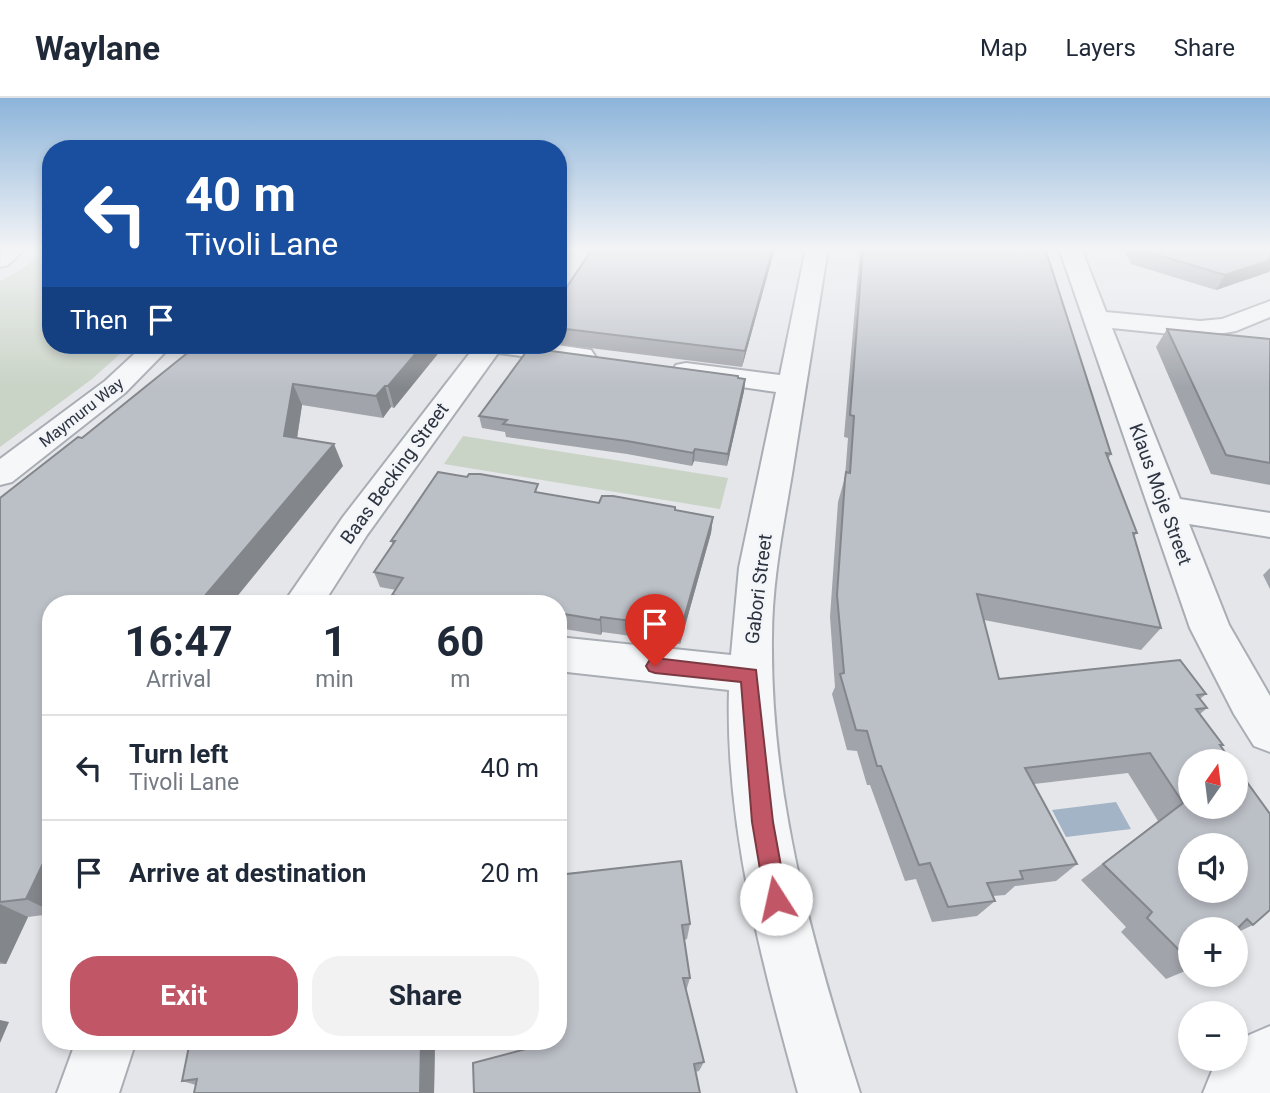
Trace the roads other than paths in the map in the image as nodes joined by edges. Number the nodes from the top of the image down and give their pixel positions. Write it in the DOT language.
graph roads {
  1 [pos="808,294"];
  2 [pos="1087,294"];
  3 [pos="1270,309"];
  4 [pos="1096,319"];
  5 [pos="150,354"];
  6 [pos="483,354"];
  7 [pos="561,354"];
  8 [pos="611,361"];
  9 [pos="666,368"];
  10 [pos="791,385"];
  11 [pos="0,475"];
  12 [pos="1167,509"];
  13 [pos="1270,525"];
  14 [pos="308,595"];
  15 [pos="567,655"];
  16 [pos="750,676"];
  17 [pos="1270,732"];
  18 [pos="103,1050"];
  19 [pos="1270,1056"];
  20 [pos="88,1093"];
  21 [pos="829,1093"];
  22 [pos="1234,1093"];
  1 -- 10 [label="street, Gabori Street"];
  2 -- 4 [label="street, Klaus Moje Street"];
  3 -- 4 [label="street"];
  4 -- 12 [label="street, Klaus Moje Street"];
  5 -- 11 [label="street, Maymuru Way"];
  6 -- 14 [label="street, Baas Becking Street"];
  7 -- 8 [label="street"];
  9 -- 10 [label="street"];
  10 -- 16 [label="street, Gabori Street"];
  12 -- 13 [label="street"];
  12 -- 17 [label="street, Klaus Moje Street"];
  15 -- 16 [label="street"];
  16 -- 21 [label="street, Gabori Street"];
  18 -- 20 [label="street"];
  19 -- 22 [label="street"];
}
